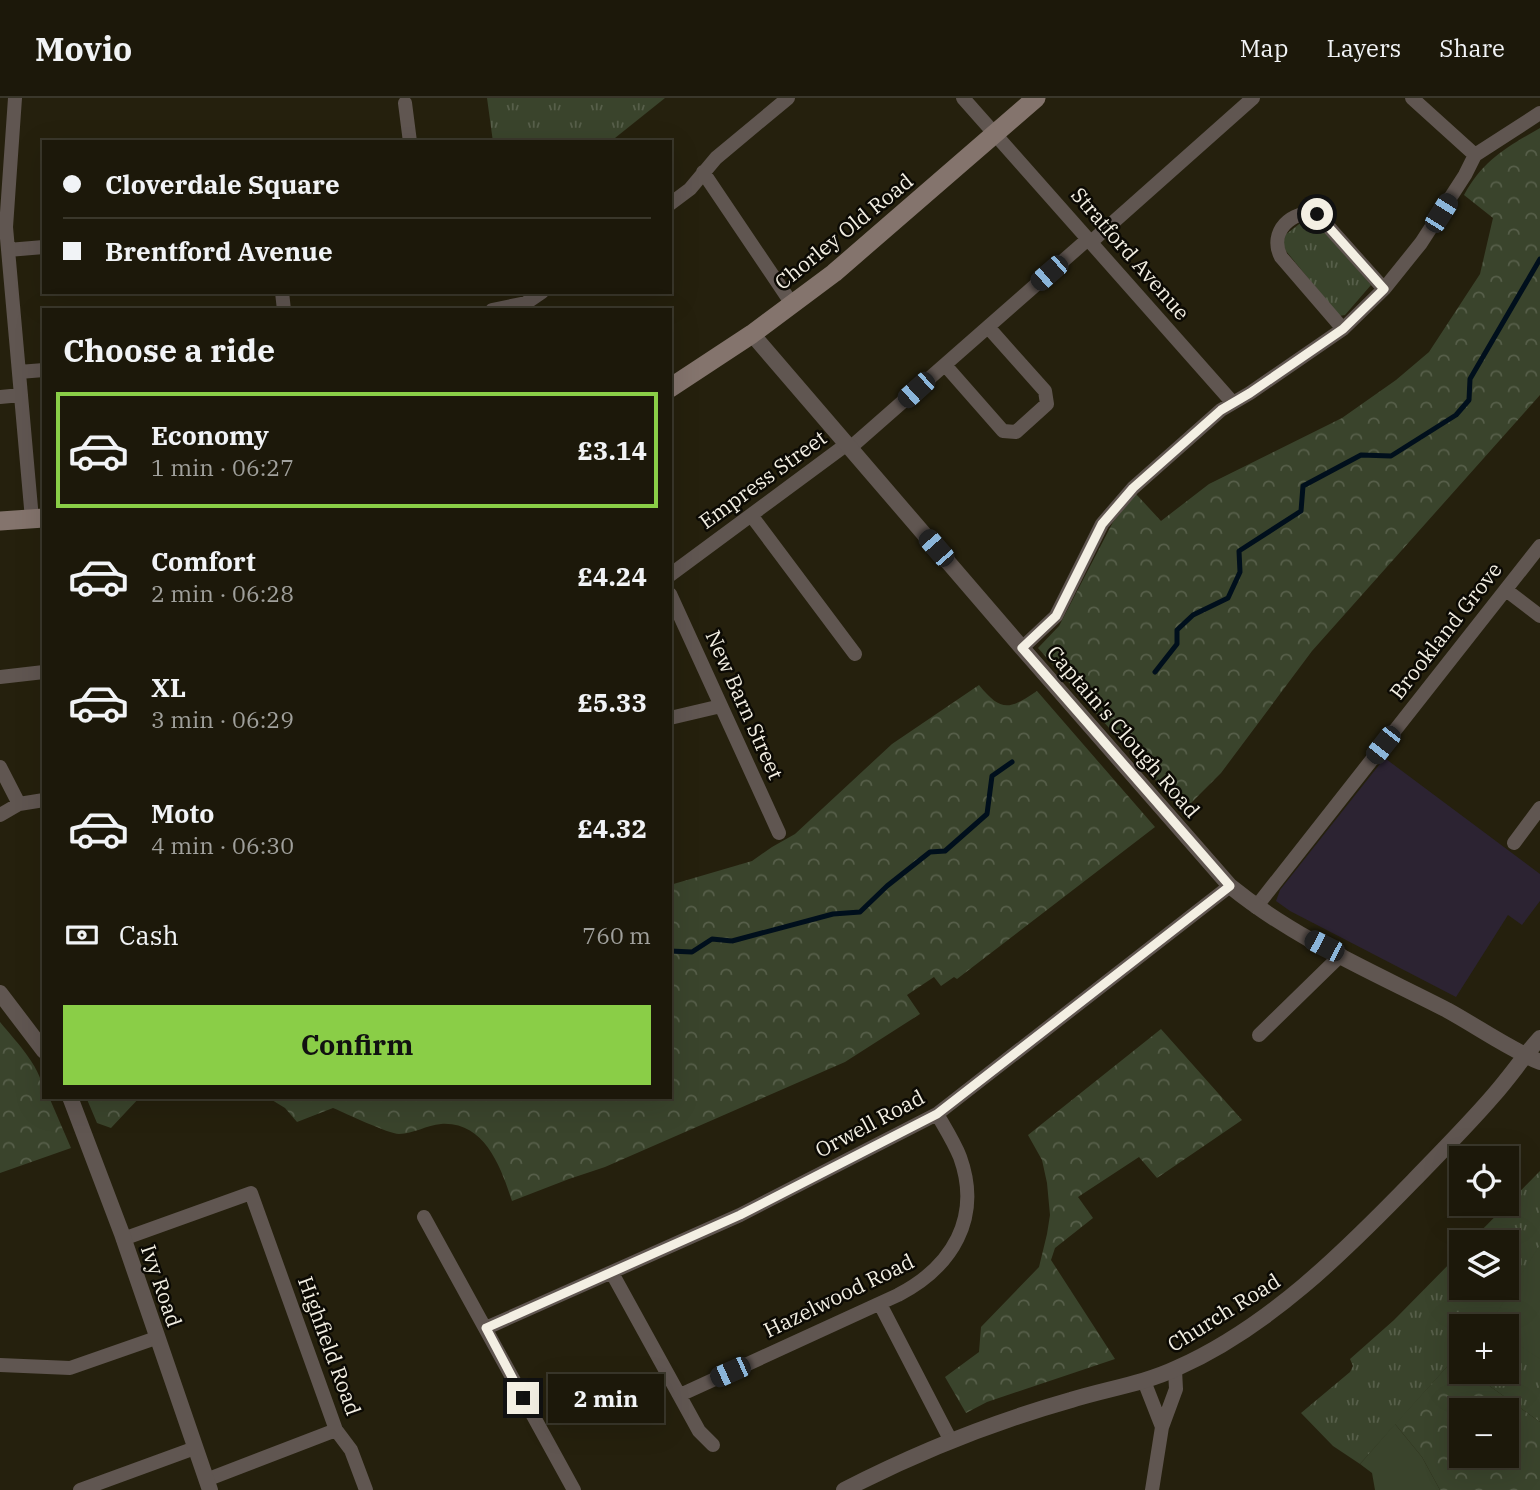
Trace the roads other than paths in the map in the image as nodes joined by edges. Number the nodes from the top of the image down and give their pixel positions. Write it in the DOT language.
graph roads {
  1 [pos="15,98"];
  2 [pos="788,98"];
  3 [pos="963,98"];
  4 [pos="1036,98"];
  5 [pos="1253,98"];
  6 [pos="1412,98"];
  7 [pos="405,103"];
  8 [pos="1540,113"];
  9 [pos="393,131"];
  10 [pos="996,134"];
  11 [pos="409,135"];
  12 [pos="6,149"];
  13 [pos="1475,155"];
  14 [pos="703,172"];
  15 [pos="672,202"];
  16 [pos="1090,240"];
  17 [pos="42,247"];
  18 [pos="8,250"];
  19 [pos="5,271"];
  20 [pos="1384,289"];
  21 [pos="540,294"];
  22 [pos="792,304"];
  23 [pos="526,307"];
  24 [pos="988,327"];
  25 [pos="1343,329"];
  26 [pos="752,334"];
  27 [pos="945,365"];
  28 [pos="42,370"];
  29 [pos="19,372"];
  30 [pos="672,387"];
  31 [pos="21,396"];
  32 [pos="0,397"];
  33 [pos="1233,403"];
  34 [pos="849,446"];
  35 [pos="751,515"];
  36 [pos="38,519"];
  37 [pos="0,522"];
  38 [pos="1540,546"];
  39 [pos="672,574"];
  40 [pos="1506,590"];
  41 [pos="672,598"];
  42 [pos="1540,616"];
  43 [pos="1022,648"];
  44 [pos="855,654"];
  45 [pos="42,672"];
  46 [pos="0,677"];
  47 [pos="721,706"];
  48 [pos="672,718"];
  49 [pos="0,767"];
  50 [pos="42,800"];
  51 [pos="19,804"];
  52 [pos="1540,808"];
  53 [pos="0,816"];
  54 [pos="779,834"];
  55 [pos="1514,843"];
  56 [pos="1230,886"];
  57 [pos="1256,907"];
  58 [pos="1341,955"];
  59 [pos="0,993"];
  60 [pos="1259,1035"];
  61 [pos="1540,1038"];
  62 [pos="42,1048"];
  63 [pos="1524,1055"];
  64 [pos="1540,1062"];
  65 [pos="71,1099"];
  66 [pos="937,1114"];
  67 [pos="424,1217"];
  68 [pos="123,1239"];
  69 [pos="612,1273"];
  70 [pos="880,1304"];
  71 [pos="486,1328"];
  72 [pos="156,1338"];
  73 [pos="0,1365"];
  74 [pos="1175,1370"];
  75 [pos="1144,1381"];
  76 [pos="680,1395"];
  77 [pos="1162,1427"];
  78 [pos="337,1430"];
  79 [pos="951,1441"];
  80 [pos="713,1446"];
  81 [pos="195,1448"];
  82 [pos="208,1485"];
  83 [pos="80,1490"];
  84 [pos="366,1490"];
  85 [pos="574,1490"];
  86 [pos="844,1490"];
  87 [pos="1152,1490"];
  1 -- 12 [label="street"];
  2 -- 14 [label="street"];
  3 -- 10 [label="street, Stratford Avenue"];
  4 -- 10 [label="main road, Chorley Old Road"];
  5 -- 16 [label="street, Empress Street"];
  6 -- 13 [label="street"];
  7 -- 11 [label="street"];
  8 -- 13 [label="street"];
  9 -- 11 [label="street"];
  10 -- 16 [label="street, Stratford Avenue"];
  10 -- 22 [label="main road, Chorley Old Road"];
  12 -- 18 [label="street"];
  13 -- 20 [label="street"];
  14 -- 15 [label="street"];
  14 -- 22 [label="street"];
  16 -- 24 [label="street, Empress Street"];
  16 -- 33 [label="street, Stratford Avenue"];
  17 -- 18 [label="street"];
  18 -- 19 [label="street"];
  19 -- 29 [label="street"];
  20 -- 25 [label="street"];
  20 -- 25 [label="street"];
  21 -- 23 [label="street"];
  22 -- 26 [label="main road, Chorley Old Road"];
  24 -- 27 [label="street, Empress Street"];
  24 -- 27 [label="street"];
  25 -- 33 [label="street"];
  26 -- 30 [label="main road, Chorley Old Road"];
  26 -- 34 [label="street, Captain's Clough Road"];
  27 -- 34 [label="street, Empress Street"];
  28 -- 29 [label="street"];
  29 -- 31 [label="street"];
  31 -- 32 [label="street"];
  31 -- 36 [label="street"];
  33 -- 43 [label="street"];
  34 -- 35 [label="street, Empress Street"];
  34 -- 43 [label="street, Captain's Clough Road"];
  35 -- 39 [label="street, Empress Street"];
  35 -- 44 [label="street"];
  36 -- 37 [label="main road"];
  38 -- 40 [label="street, Brookland Grove"];
  40 -- 42 [label="street"];
  40 -- 57 [label="street, Brookland Grove"];
  41 -- 47 [label="street, New Barn Street"];
  43 -- 56 [label="street, Captain's Clough Road"];
  45 -- 46 [label="street"];
  47 -- 48 [label="street"];
  47 -- 54 [label="street, New Barn Street"];
  49 -- 51 [label="street"];
  50 -- 51 [label="street"];
  51 -- 53 [label="street"];
  52 -- 55 [label="street"];
  56 -- 57 [label="street, Captain's Clough Road"];
  56 -- 66 [label="street, Orwell Road"];
  57 -- 58 [label="street, Captain's Clough Road"];
  58 -- 60 [label="street"];
  58 -- 63 [label="street, Captain's Clough Road"];
  59 -- 62 [label="street"];
  61 -- 63 [label="street, Church Road"];
  63 -- 64 [label="street, Captain's Clough Road"];
  63 -- 74 [label="street, Church Road"];
  65 -- 68 [label="street, Ivy Road"];
  66 -- 69 [label="street, Orwell Road"];
  66 -- 70 [label="street, Hazelwood Road"];
  67 -- 71 [label="street"];
  68 -- 72 [label="street, Ivy Road"];
  68 -- 78 [label="street, Highfield Road"];
  69 -- 71 [label="street, Orwell Road"];
  69 -- 76 [label="street"];
  70 -- 76 [label="street, Hazelwood Road"];
  70 -- 79 [label="street"];
  71 -- 85 [label="street"];
  72 -- 73 [label="street"];
  72 -- 81 [label="street, Ivy Road"];
  74 -- 75 [label="street, Church Road"];
  74 -- 77 [label="street"];
  75 -- 77 [label="street"];
  75 -- 79 [label="street, Church Road"];
  76 -- 80 [label="street"];
  77 -- 87 [label="street"];
  78 -- 82 [label="street"];
  78 -- 84 [label="street, Highfield Road"];
  79 -- 86 [label="street, Church Road"];
  81 -- 82 [label="street, Ivy Road"];
  81 -- 83 [label="street"];
}
